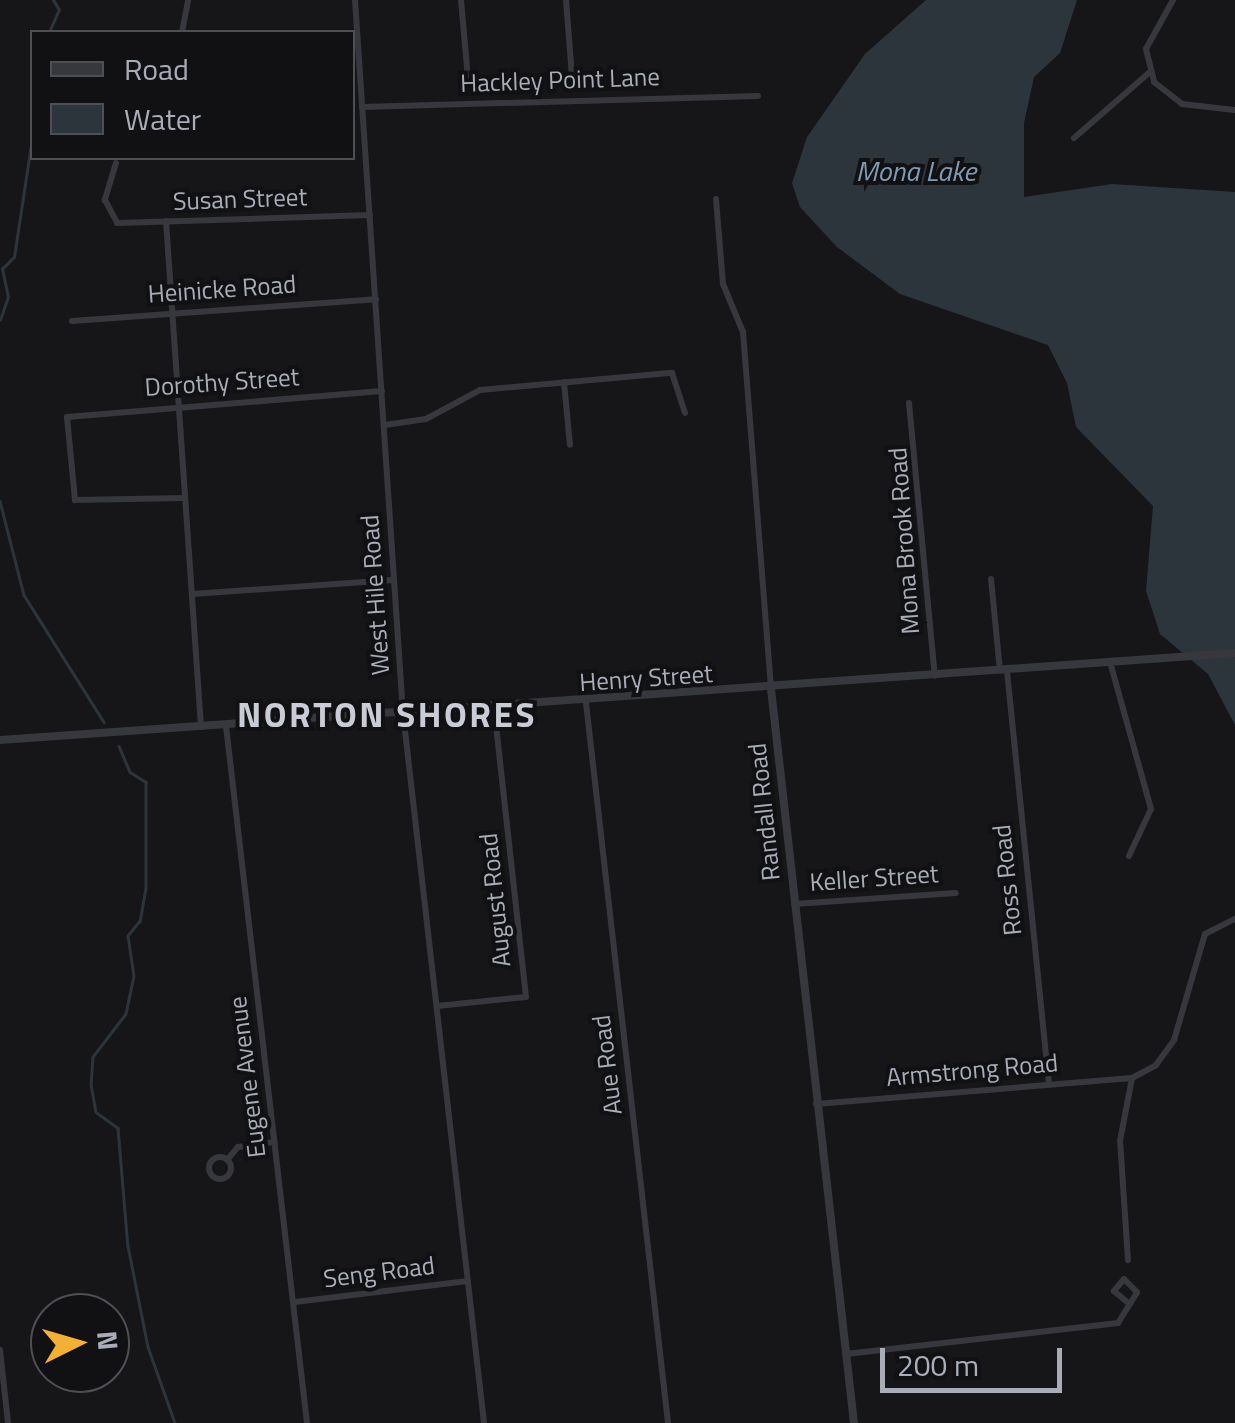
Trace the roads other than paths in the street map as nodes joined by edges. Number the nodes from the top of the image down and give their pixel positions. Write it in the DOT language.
graph roads {
  1 [pos="188,0"];
  2 [pos="355,0"];
  3 [pos="461,0"];
  4 [pos="566,0"];
  5 [pos="1173,0"];
  6 [pos="182,30"];
  7 [pos="1150,72"];
  8 [pos="468,79"];
  9 [pos="573,89"];
  10 [pos="758,96"];
  11 [pos="362,106"];
  12 [pos="1235,110"];
  13 [pos="1074,138"];
  14 [pos="116,163"];
  15 [pos="716,199"];
  16 [pos="370,215"];
  17 [pos="166,221"];
  18 [pos="376,299"];
  19 [pos="172,313"];
  20 [pos="72,321"];
  21 [pos="564,382"];
  22 [pos="382,390"];
  23 [pos="909,403"];
  24 [pos="178,405"];
  25 [pos="685,413"];
  26 [pos="384,425"];
  27 [pos="570,444"];
  28 [pos="184,498"];
  29 [pos="991,579"];
  30 [pos="393,580"];
  31 [pos="192,594"];
  32 [pos="1235,653"];
  33 [pos="1110,662"];
  34 [pos="1004,672"];
  35 [pos="935,677"];
  36 [pos="771,690"];
  37 [pos="586,702"];
  38 [pos="494,708"];
  39 [pos="403,713"];
  40 [pos="226,726"];
  41 [pos="202,727"];
  42 [pos="0,740"];
  43 [pos="1129,856"];
  44 [pos="956,892"];
  45 [pos="794,904"];
  46 [pos="1235,919"];
  47 [pos="436,1006"];
  48 [pos="1132,1078"];
  49 [pos="1049,1084"];
  50 [pos="816,1104"];
  51 [pos="275,1142"];
  52 [pos="227,1160"];
  53 [pos="1128,1260"];
  54 [pos="468,1281"];
  55 [pos="295,1302"];
  56 [pos="1126,1302"];
  57 [pos="0,1350"];
  58 [pos="846,1354"];
  59 [pos="3,1407"];
  60 [pos="8,1423"];
  61 [pos="307,1423"];
  62 [pos="484,1423"];
  63 [pos="668,1423"];
  64 [pos="854,1423"];
  1 -- 6 [label="street"];
  2 -- 11 [label="street, West Hile Road"];
  3 -- 8 [label="street"];
  4 -- 9 [label="street"];
  5 -- 7 [label="street"];
  7 -- 12 [label="street"];
  7 -- 13 [label="street"];
  10 -- 11 [label="street, Hackley Point Lane"];
  11 -- 16 [label="street, West Hile Road"];
  14 -- 17 [label="street, Susan Street"];
  15 -- 36 [label="street, Randall Road"];
  16 -- 17 [label="street, Susan Street"];
  16 -- 18 [label="street, West Hile Road"];
  17 -- 19 [label="street"];
  18 -- 19 [label="street, Heinicke Road"];
  18 -- 22 [label="street, West Hile Road"];
  19 -- 20 [label="street, Heinicke Road"];
  19 -- 24 [label="street"];
  21 -- 25 [label="street"];
  21 -- 26 [label="street"];
  21 -- 27 [label="street"];
  22 -- 24 [label="street, Dorothy Street"];
  22 -- 26 [label="street, West Hile Road"];
  23 -- 35 [label="street, Mona Brook Road"];
  24 -- 28 [label="street"];
  24 -- 28 [label="street, Dorothy Street"];
  26 -- 30 [label="street, West Hile Road"];
  28 -- 31 [label="street"];
  29 -- 34 [label="street, Ross Road"];
  30 -- 31 [label="street"];
  30 -- 39 [label="street, West Hile Road"];
  31 -- 41 [label="street"];
  32 -- 33 [label="street, Henry Street"];
  33 -- 34 [label="street, Henry Street"];
  33 -- 43 [label="street"];
  34 -- 35 [label="street, Henry Street"];
  34 -- 49 [label="street, Ross Road"];
  35 -- 36 [label="street, Henry Street"];
  36 -- 37 [label="street, Henry Street"];
  36 -- 45 [label="street, Randall Road"];
  37 -- 38 [label="street, Henry Street"];
  37 -- 63 [label="street, Aue Road"];
  38 -- 39 [label="street, Henry Street"];
  38 -- 47 [label="street, August Road"];
  39 -- 40 [label="street, Henry Street"];
  39 -- 47 [label="street, West Hile Road"];
  40 -- 41 [label="street, Henry Street"];
  40 -- 51 [label="street, Eugene Avenue"];
  41 -- 42 [label="street, Henry Street"];
  44 -- 45 [label="street, Keller Street"];
  45 -- 50 [label="street, Randall Road"];
  46 -- 48 [label="street"];
  47 -- 54 [label="street, West Hile Road"];
  48 -- 49 [label="street, Armstrong Road"];
  48 -- 53 [label="street"];
  49 -- 50 [label="street, Armstrong Road"];
  50 -- 58 [label="street, Randall Road"];
  51 -- 52 [label="street"];
  51 -- 55 [label="street, Eugene Avenue"];
  54 -- 55 [label="street, Seng Road"];
  54 -- 62 [label="street, West Hile Road"];
  55 -- 61 [label="street, Eugene Avenue"];
  56 -- 58 [label="street"];
  57 -- 59 [label="street"];
  58 -- 64 [label="street, Randall Road"];
  59 -- 60 [label="street"];
}
